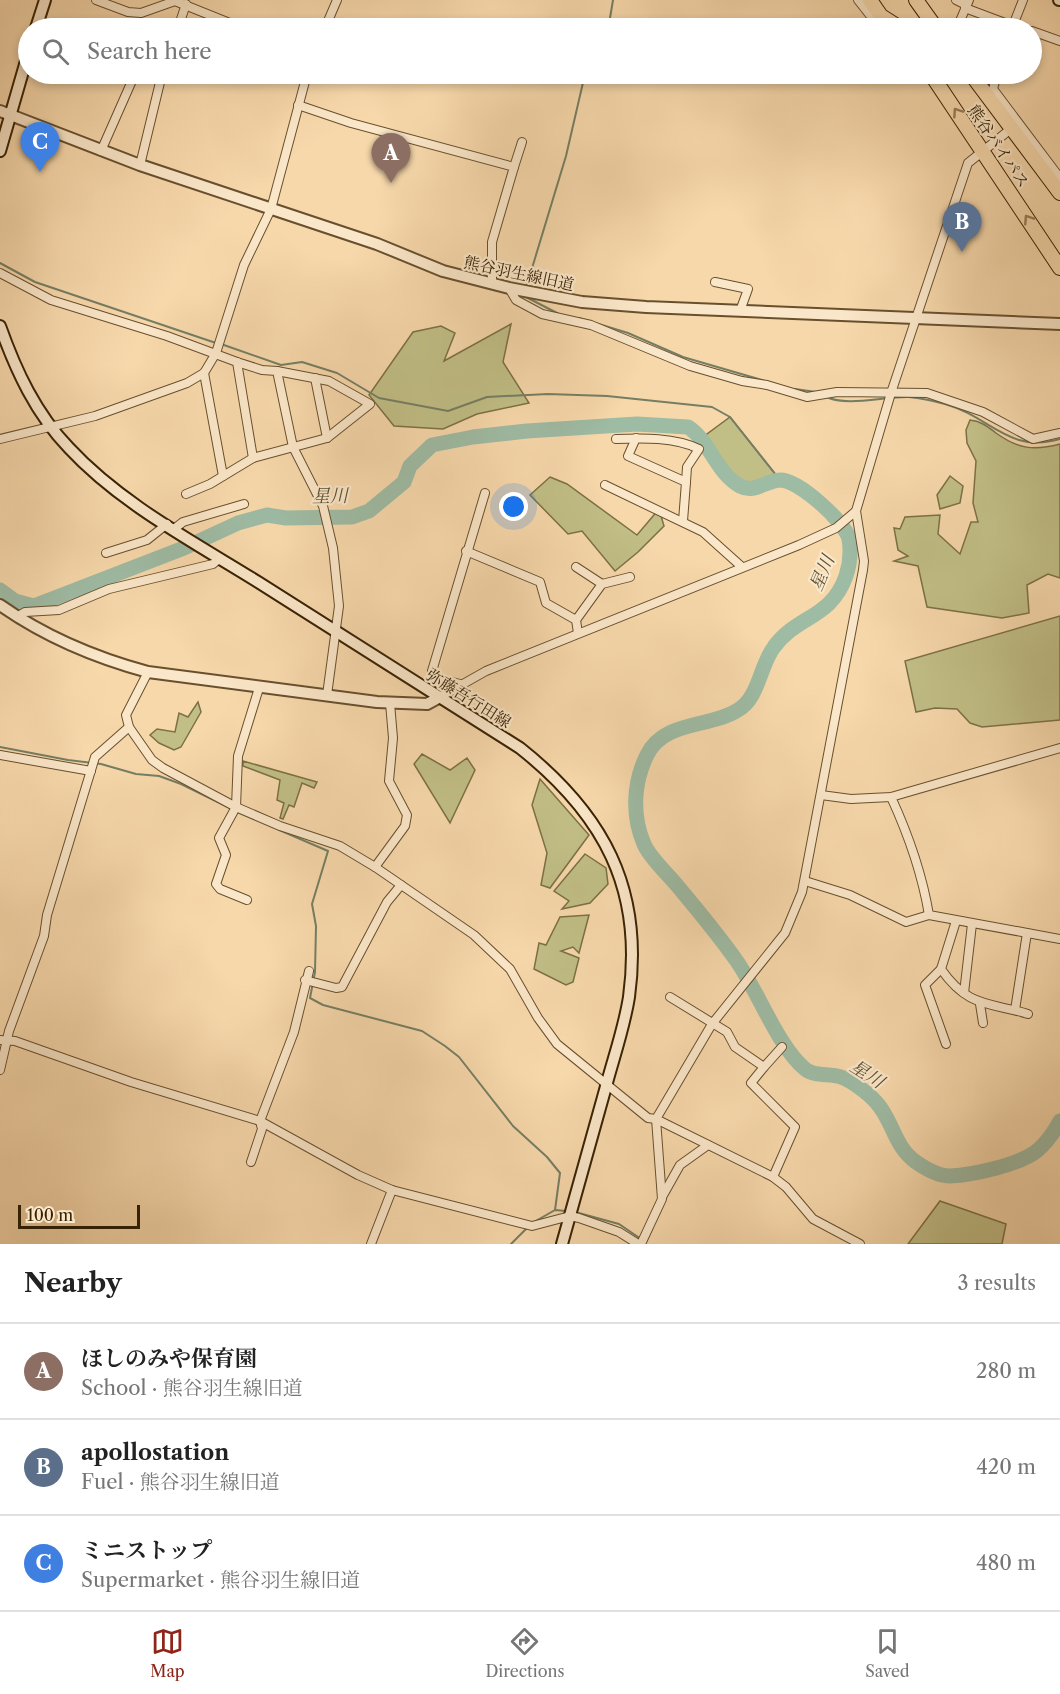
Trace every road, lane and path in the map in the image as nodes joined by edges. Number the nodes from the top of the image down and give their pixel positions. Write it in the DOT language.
graph roads {
  1 [pos="45,0"];
  2 [pos="96,0"];
  3 [pos="337,0"];
  4 [pos="858,0"];
  5 [pos="916,0"];
  6 [pos="924,0"];
  7 [pos="956,0"];
  8 [pos="1023,0"];
  9 [pos="879,1"];
  10 [pos="186,4"];
  11 [pos="967,4"];
  12 [pos="39,18"];
  13 [pos="181,18"];
  14 [pos="219,18"];
  15 [pos="329,18"];
  16 [pos="872,18"];
  17 [pos="884,18"];
  18 [pos="929,18"];
  19 [pos="930,18"];
  20 [pos="961,18"];
  21 [pos="996,18"];
  22 [pos="1016,18"];
  23 [pos="1042,35"];
  24 [pos="1060,41"];
  25 [pos="18,79"];
  26 [pos="131,84"];
  27 [pos="160,84"];
  28 [pos="304,84"];
  29 [pos="938,84"];
  30 [pos="979,84"];
  31 [pos="994,84"];
  32 [pos="298,105"];
  33 [pos="5,112"];
  34 [pos="1012,128"];
  35 [pos="522,142"];
  36 [pos="983,150"];
  37 [pos="0,151"];
  38 [pos="101,151"];
  39 [pos="140,165"];
  40 [pos="514,167"];
  41 [pos="1060,178"];
  42 [pos="1060,193"];
  43 [pos="272,209"];
  44 [pos="1060,268"];
  45 [pos="0,273"];
  46 [pos="715,282"];
  47 [pos="492,284"];
  48 [pos="519,290"];
  49 [pos="740,311"];
  50 [pos="916,319"];
  51 [pos="1060,324"];
  52 [pos="0,326"];
  53 [pos="216,353"];
  54 [pos="237,362"];
  55 [pos="277,371"];
  56 [pos="204,373"];
  57 [pos="315,378"];
  58 [pos="891,393"];
  59 [pos="51,427"];
  60 [pos="1060,433"];
  61 [pos="327,438"];
  62 [pos="636,438"];
  63 [pos="0,439"];
  64 [pos="616,439"];
  65 [pos="293,447"];
  66 [pos="253,458"];
  67 [pos="223,476"];
  68 [pos="686,482"];
  69 [pos="605,485"];
  70 [pos="485,493"];
  71 [pos="186,494"];
  72 [pos="244,504"];
  73 [pos="854,514"];
  74 [pos="683,521"];
  75 [pos="174,529"];
  76 [pos="466,551"];
  77 [pos="106,553"];
  78 [pos="217,557"];
  79 [pos="576,567"];
  80 [pos="742,567"];
  81 [pos="630,577"];
  82 [pos="602,584"];
  83 [pos="0,605"];
  84 [pos="17,617"];
  85 [pos="576,620"];
  86 [pos="337,632"];
  87 [pos="578,633"];
  88 [pos="148,672"];
  89 [pos="460,684"];
  90 [pos="259,688"];
  91 [pos="327,695"];
  92 [pos="440,698"];
  93 [pos="390,703"];
  94 [pos="129,727"];
  95 [pos="1060,748"];
  96 [pos="0,755"];
  97 [pos="92,771"];
  98 [pos="821,795"];
  99 [pos="891,797"];
  100 [pos="236,807"];
  101 [pos="375,867"];
  102 [pos="805,880"];
  103 [pos="402,885"];
  104 [pos="247,900"];
  105 [pos="929,915"];
  106 [pos="956,921"];
  107 [pos="972,924"];
  108 [pos="1028,933"];
  109 [pos="1060,939"];
  110 [pos="941,969"];
  111 [pos="309,971"];
  112 [pos="305,980"];
  113 [pos="964,993"];
  114 [pos="670,997"];
  115 [pos="980,1004"];
  116 [pos="1015,1010"];
  117 [pos="1028,1014"];
  118 [pos="983,1023"];
  119 [pos="712,1024"];
  120 [pos="4,1040"];
  121 [pos="946,1044"];
  122 [pos="782,1047"];
  123 [pos="764,1067"];
  124 [pos="0,1070"];
  125 [pos="607,1084"];
  126 [pos="656,1119"];
  127 [pos="260,1121"];
  128 [pos="708,1145"];
  129 [pos="251,1162"];
  130 [pos="773,1177"];
  131 [pos="392,1190"];
  132 [pos="662,1198"];
  133 [pos="570,1216"];
  134 [pos="371,1244"];
  135 [pos="562,1244"];
  136 [pos="640,1244"];
  137 [pos="861,1244"];
  1 -- 12 [label="street"];
  2 -- 10 [label="street"];
  3 -- 15 [label="street"];
  4 -- 16 [label="street"];
  5 -- 18 [label="highway"];
  6 -- 19 [label="highway"];
  7 -- 11 [label="street"];
  8 -- 22 [label="street"];
  9 -- 17 [label="highway"];
  10 -- 13 [label="street"];
  10 -- 14 [label="street"];
  11 -- 20 [label="street"];
  11 -- 21 [label="street"];
  23 -- 24 [label="street"];
  25 -- 33 [label="street"];
  26 -- 38 [label="street"];
  27 -- 39 [label="street"];
  28 -- 32 [label="street"];
  36 -- 29 [label="highway, 熊谷バイパス, one-way"];
  30 -- 34 [label="highway, 熊谷バイパス"];
  31 -- 41 [label="street"];
  32 -- 40 [label="street"];
  32 -- 43 [label="street"];
  33 -- 37 [label="street"];
  33 -- 38 [label="street, 熊谷羽生線旧道"];
  34 -- 36 [label="street"];
  34 -- 42 [label="highway, 熊谷バイパス"];
  35 -- 40 [label="street"];
  44 -- 36 [label="highway, 熊谷バイパス, one-way"];
  36 -- 50 [label="street"];
  38 -- 39 [label="street, 熊谷羽生線旧道"];
  39 -- 43 [label="street, 熊谷羽生線旧道"];
  40 -- 47 [label="street"];
  43 -- 47 [label="street, 熊谷羽生線旧道"];
  43 -- 53 [label="street"];
  45 -- 53 [label="street"];
  46 -- 49 [label="street"];
  47 -- 48 [label="street, 熊谷羽生線旧道"];
  48 -- 49 [label="street, 熊谷羽生線旧道"];
  48 -- 58 [label="street"];
  49 -- 50 [label="street, 熊谷羽生線旧道"];
  50 -- 51 [label="street, 熊谷羽生線旧道"];
  50 -- 58 [label="street"];
  52 -- 59 [label="street, 弥藤吾行田線"];
  53 -- 54 [label="street"];
  53 -- 56 [label="street"];
  54 -- 55 [label="street"];
  54 -- 66 [label="street"];
  55 -- 57 [label="street"];
  55 -- 65 [label="street"];
  56 -- 59 [label="street"];
  56 -- 67 [label="street"];
  57 -- 61 [label="street"];
  57 -- 61 [label="street"];
  58 -- 60 [label="street"];
  58 -- 73 [label="street"];
  59 -- 63 [label="street"];
  59 -- 75 [label="street, 弥藤吾行田線"];
  61 -- 65 [label="street"];
  62 -- 64 [label="street"];
  62 -- 68 [label="street"];
  62 -- 68 [label="street"];
  65 -- 66 [label="street"];
  65 -- 86 [label="street"];
  66 -- 67 [label="street"];
  67 -- 71 [label="street"];
  68 -- 74 [label="street"];
  69 -- 74 [label="street"];
  70 -- 76 [label="street"];
  72 -- 75 [label="street"];
  73 -- 80 [label="street"];
  73 -- 98 [label="street"];
  74 -- 80 [label="street"];
  75 -- 77 [label="street"];
  75 -- 78 [label="street, 弥藤吾行田線"];
  76 -- 85 [label="street"];
  76 -- 89 [label="street"];
  78 -- 84 [label="street"];
  78 -- 86 [label="street, 弥藤吾行田線"];
  79 -- 82 [label="street"];
  80 -- 87 [label="street"];
  81 -- 82 [label="street"];
  82 -- 85 [label="street"];
  83 -- 84 [label="street"];
  84 -- 88 [label="street"];
  85 -- 87 [label="street"];
  86 -- 91 [label="street"];
  86 -- 92 [label="street, 弥藤吾行田線"];
  87 -- 89 [label="street"];
  88 -- 90 [label="street"];
  88 -- 94 [label="street"];
  89 -- 92 [label="street"];
  90 -- 91 [label="street"];
  90 -- 100 [label="street"];
  91 -- 93 [label="street"];
  92 -- 93 [label="street"];
  92 -- 125 [label="street, 弥藤吾行田線"];
  93 -- 101 [label="street"];
  94 -- 97 [label="street"];
  94 -- 100 [label="street"];
  95 -- 99 [label="street"];
  96 -- 97 [label="street"];
  97 -- 120 [label="street"];
  98 -- 99 [label="street"];
  98 -- 102 [label="street"];
  99 -- 105 [label="street"];
  100 -- 101 [label="street"];
  100 -- 104 [label="street"];
  101 -- 103 [label="street"];
  102 -- 105 [label="street"];
  102 -- 119 [label="street"];
  103 -- 112 [label="street"];
  103 -- 125 [label="street"];
  105 -- 106 [label="street"];
  106 -- 107 [label="street"];
  106 -- 110 [label="street"];
  107 -- 108 [label="street"];
  107 -- 113 [label="street"];
  108 -- 109 [label="street"];
  108 -- 116 [label="street"];
  110 -- 113 [label="street"];
  110 -- 121 [label="street"];
  111 -- 112 [label="street"];
  112 -- 127 [label="street"];
  113 -- 115 [label="street"];
  114 -- 119 [label="street"];
  115 -- 116 [label="street"];
  115 -- 118 [label="street"];
  116 -- 117 [label="street"];
  119 -- 123 [label="street"];
  119 -- 126 [label="street"];
  120 -- 124 [label="street"];
  120 -- 127 [label="street"];
  122 -- 123 [label="street"];
  123 -- 130 [label="street"];
  125 -- 126 [label="street"];
  125 -- 133 [label="street, 弥藤吾行田線"];
  126 -- 128 [label="street"];
  126 -- 132 [label="street"];
  127 -- 129 [label="street"];
  127 -- 131 [label="street"];
  128 -- 130 [label="street"];
  128 -- 132 [label="street"];
  130 -- 137 [label="street"];
  131 -- 133 [label="street"];
  131 -- 134 [label="street"];
  132 -- 136 [label="street"];
  133 -- 135 [label="street, 弥藤吾行田線"];
  133 -- 136 [label="street"];
}
